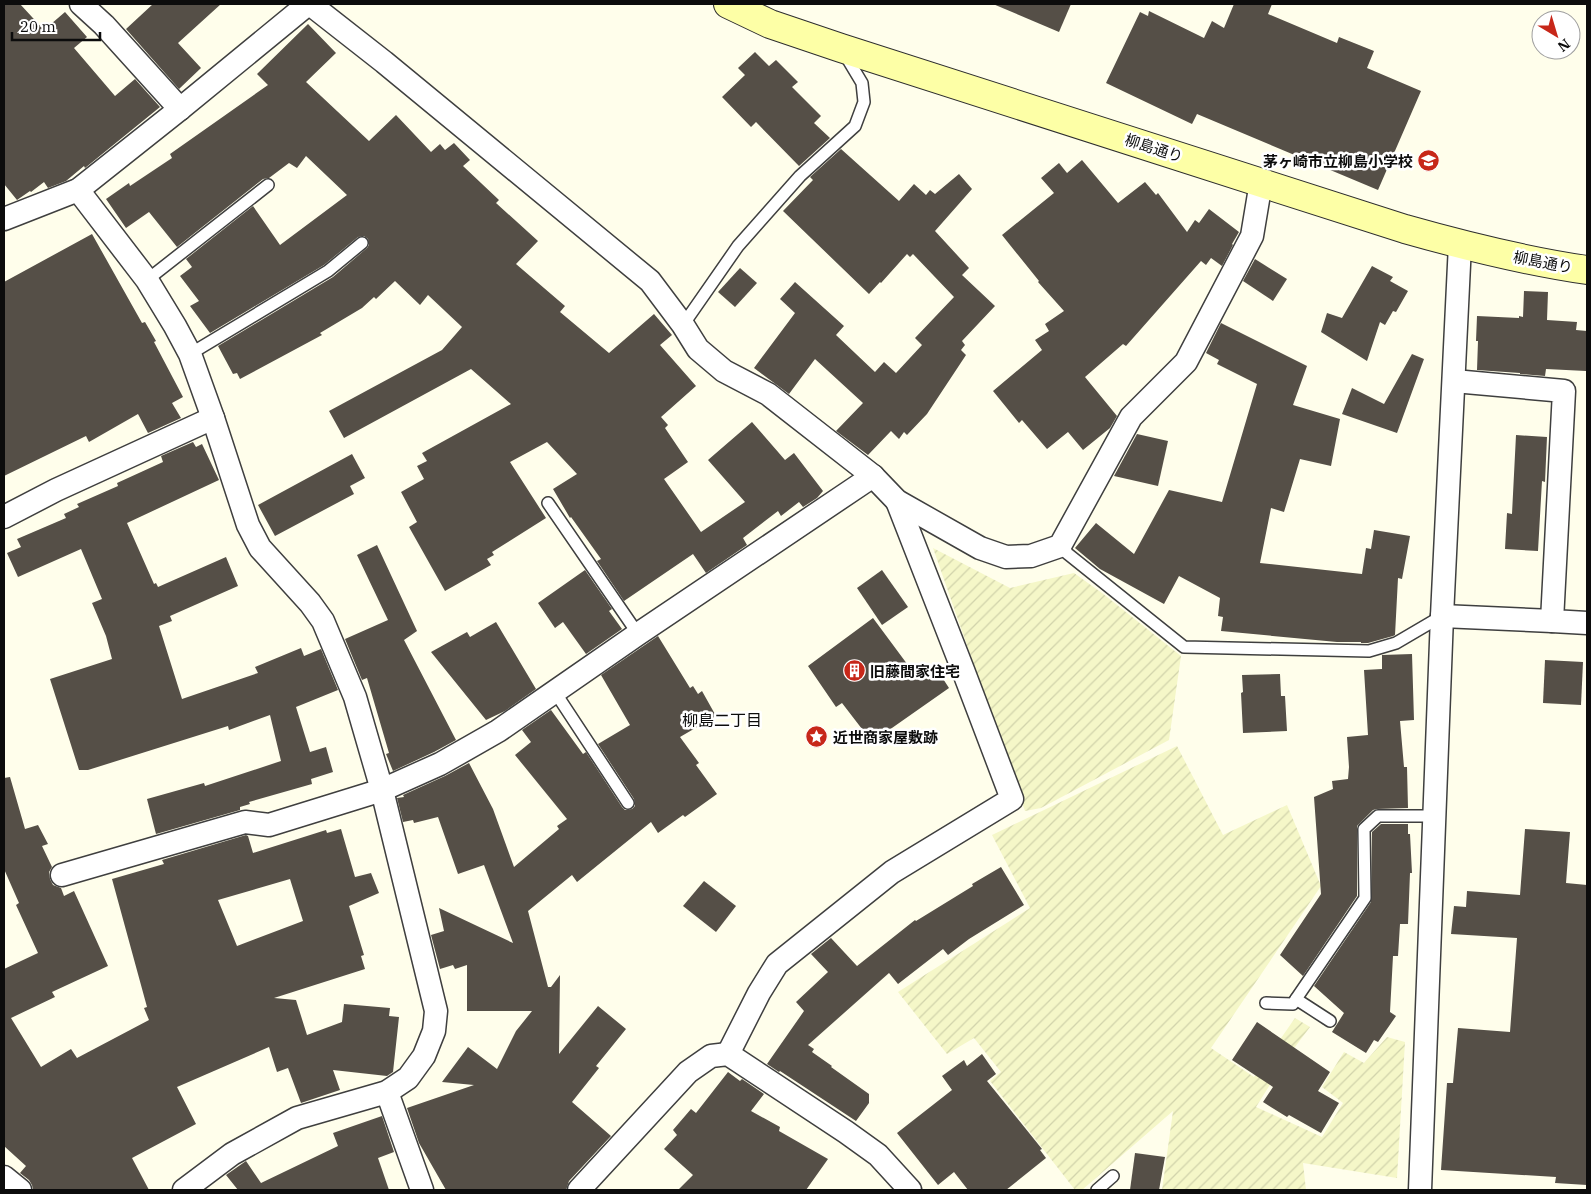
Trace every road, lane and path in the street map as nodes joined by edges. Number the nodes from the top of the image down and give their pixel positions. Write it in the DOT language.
graph roads {
  1 [pos="81,4"];
  2 [pos="309,4"];
  3 [pos="728,4"];
  4 [pos="841,48"];
  5 [pos="180,109"];
  6 [pos="1261,182"];
  7 [pos="268,185"];
  8 [pos="78,190"];
  9 [pos="4,219"];
  10 [pos="362,243"];
  11 [pos="1460,244"];
  12 [pos="1587,270"];
  13 [pos="147,280"];
  14 [pos="683,325"];
  15 [pos="190,354"];
  16 [pos="1454,381"];
  17 [pos="213,418"];
  18 [pos="873,476"];
  19 [pos="897,501"];
  20 [pos="548,503"];
  21 [pos="4,517"];
  22 [pos="1060,546"];
  23 [pos="1442,616"];
  24 [pos="1552,621"];
  25 [pos="1587,623"];
  26 [pos="638,634"];
  27 [pos="555,692"];
  28 [pos="382,790"];
  29 [pos="628,804"];
  30 [pos="1434,816"];
  31 [pos="62,875"];
  32 [pos="1296,999"];
  33 [pos="1266,1003"];
  34 [pos="1330,1021"];
  35 [pos="728,1054"];
  36 [pos="387,1092"];
  37 [pos="1112,1176"];
  38 [pos="4,1177"];
  39 [pos="20,1190"];
  40 [pos="184,1190"];
  41 [pos="422,1190"];
  42 [pos="579,1190"];
  43 [pos="910,1190"];
  44 [pos="1096,1190"];
  45 [pos="1420,1190"];
  1 -- 5 [label="street"];
  2 -- 5 [label="street"];
  2 -- 14 [label="street"];
  3 -- 4 [label="street, 柳島通り"];
  4 -- 6 [label="street, 柳島通り"];
  4 -- 14 [label="lane"];
  5 -- 8 [label="street"];
  6 -- 11 [label="street, 柳島通り"];
  6 -- 22 [label="street"];
  7 -- 13 [label="lane"];
  8 -- 9 [label="street"];
  8 -- 13 [label="street"];
  10 -- 15 [label="lane"];
  11 -- 12 [label="street, 柳島通り"];
  11 -- 16 [label="street"];
  13 -- 15 [label="street"];
  14 -- 18 [label="street"];
  15 -- 17 [label="street"];
  16 -- 23 [label="street"];
  16 -- 24 [label="street"];
  17 -- 21 [label="street"];
  17 -- 28 [label="street"];
  18 -- 19 [label="street"];
  18 -- 26 [label="street"];
  19 -- 22 [label="street"];
  19 -- 35 [label="street"];
  20 -- 26 [label="lane"];
  22 -- 23 [label="lane"];
  23 -- 24 [label="street"];
  23 -- 30 [label="street"];
  24 -- 25 [label="street"];
  26 -- 27 [label="street"];
  27 -- 28 [label="street"];
  27 -- 29 [label="lane"];
  28 -- 31 [label="street"];
  28 -- 36 [label="street"];
  30 -- 32 [label="lane"];
  30 -- 45 [label="street"];
  32 -- 33 [label="lane"];
  32 -- 34 [label="lane"];
  35 -- 42 [label="street"];
  35 -- 43 [label="street"];
  36 -- 40 [label="street"];
  36 -- 41 [label="street"];
  37 -- 44 [label="lane"];
  38 -- 39 [label="street"];
}
